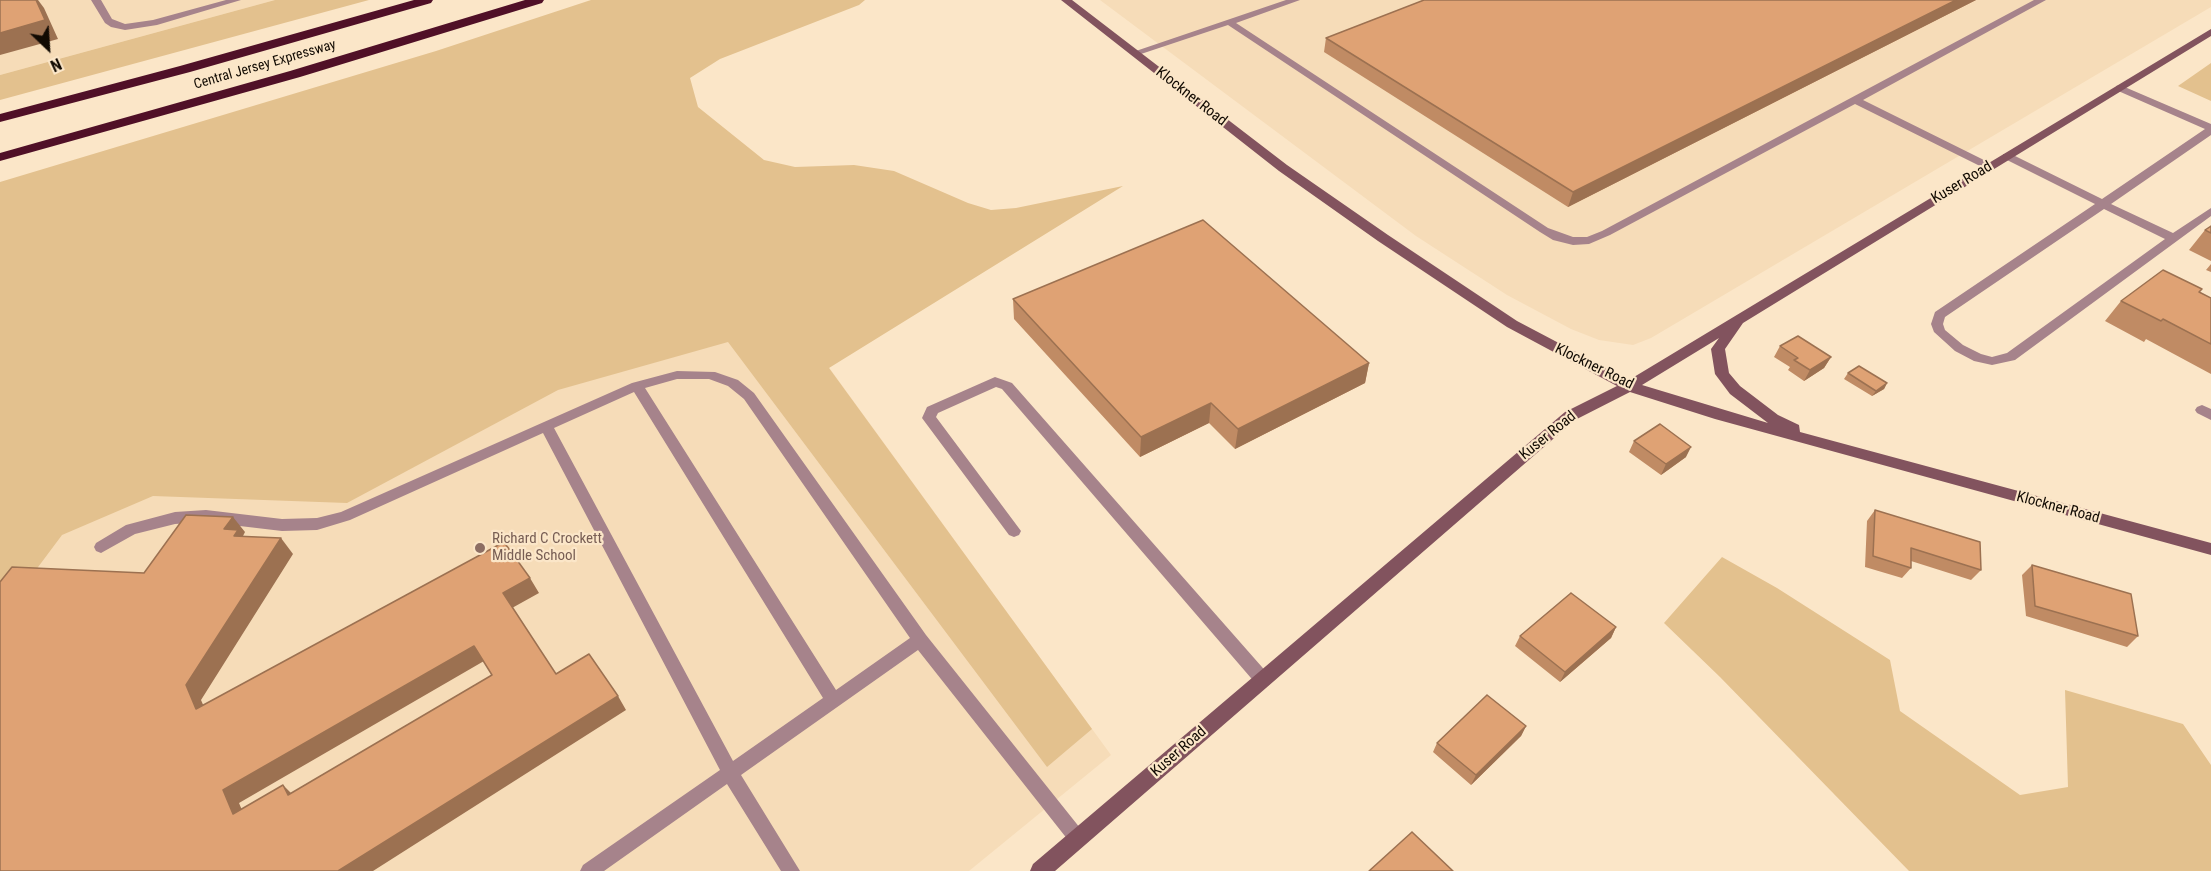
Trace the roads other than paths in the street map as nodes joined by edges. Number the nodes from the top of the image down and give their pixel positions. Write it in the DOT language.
graph roads {
  1 [pos="96,0"];
  2 [pos="236,0"];
  3 [pos="427,0"];
  4 [pos="538,0"];
  5 [pos="1066,0"];
  6 [pos="1295,0"];
  7 [pos="2041,0"];
  8 [pos="1229,22"];
  9 [pos="2211,32"];
  10 [pos="1135,53"];
  11 [pos="2120,88"];
  12 [pos="1855,100"];
  13 [pos="0,118"];
  14 [pos="2211,129"];
  15 [pos="2007,156"];
  16 [pos="0,157"];
  17 [pos="1990,167"];
  18 [pos="2103,204"];
  19 [pos="2211,211"];
  20 [pos="2173,238"];
  21 [pos="1741,316"];
  22 [pos="637,386"];
  23 [pos="1629,386"];
  24 [pos="546,426"];
  25 [pos="1821,443"];
  26 [pos="1014,531"];
  27 [pos="101,547"];
  28 [pos="2211,549"];
  29 [pos="920,640"];
  30 [pos="1263,680"];
  31 [pos="833,700"];
  32 [pos="730,773"];
  33 [pos="1078,839"];
  34 [pos="589,871"];
  35 [pos="791,871"];
  36 [pos="1040,871"];
  1 -- 2 [label="lane"];
  3 -- 13 [label="highway, Central Jersey Expressway"];
  4 -- 16 [label="highway, Central Jersey Expressway"];
  5 -- 10 [label="street, Klockner Road"];
  6 -- 8 [label="lane"];
  7 -- 12 [label="lane"];
  8 -- 10 [label="lane"];
  8 -- 12 [label="lane"];
  9 -- 11 [label="street, Kuser Road"];
  10 -- 23 [label="street, Klockner Road"];
  11 -- 14 [label="lane"];
  11 -- 15 [label="street, Kuser Road"];
  12 -- 17 [label="lane"];
  14 -- 18 [label="lane"];
  15 -- 17 [label="street, Kuser Road"];
  15 -- 18 [label="lane"];
  17 -- 21 [label="street, Kuser Road"];
  18 -- 20 [label="lane"];
  18 -- 20 [label="lane"];
  19 -- 20 [label="lane"];
  21 -- 23 [label="street, Kuser Road"];
  21 -- 25 [label="street"];
  22 -- 24 [label="lane"];
  22 -- 29 [label="lane"];
  22 -- 31 [label="lane"];
  23 -- 25 [label="street, Klockner Road"];
  23 -- 30 [label="street, Kuser Road"];
  24 -- 27 [label="lane"];
  24 -- 32 [label="lane"];
  25 -- 28 [label="street, Klockner Road"];
  26 -- 30 [label="lane"];
  29 -- 31 [label="lane"];
  29 -- 33 [label="lane"];
  30 -- 33 [label="street, Kuser Road"];
  31 -- 32 [label="lane"];
  32 -- 34 [label="lane"];
  32 -- 35 [label="lane"];
  33 -- 36 [label="street, Kuser Road"];
}
